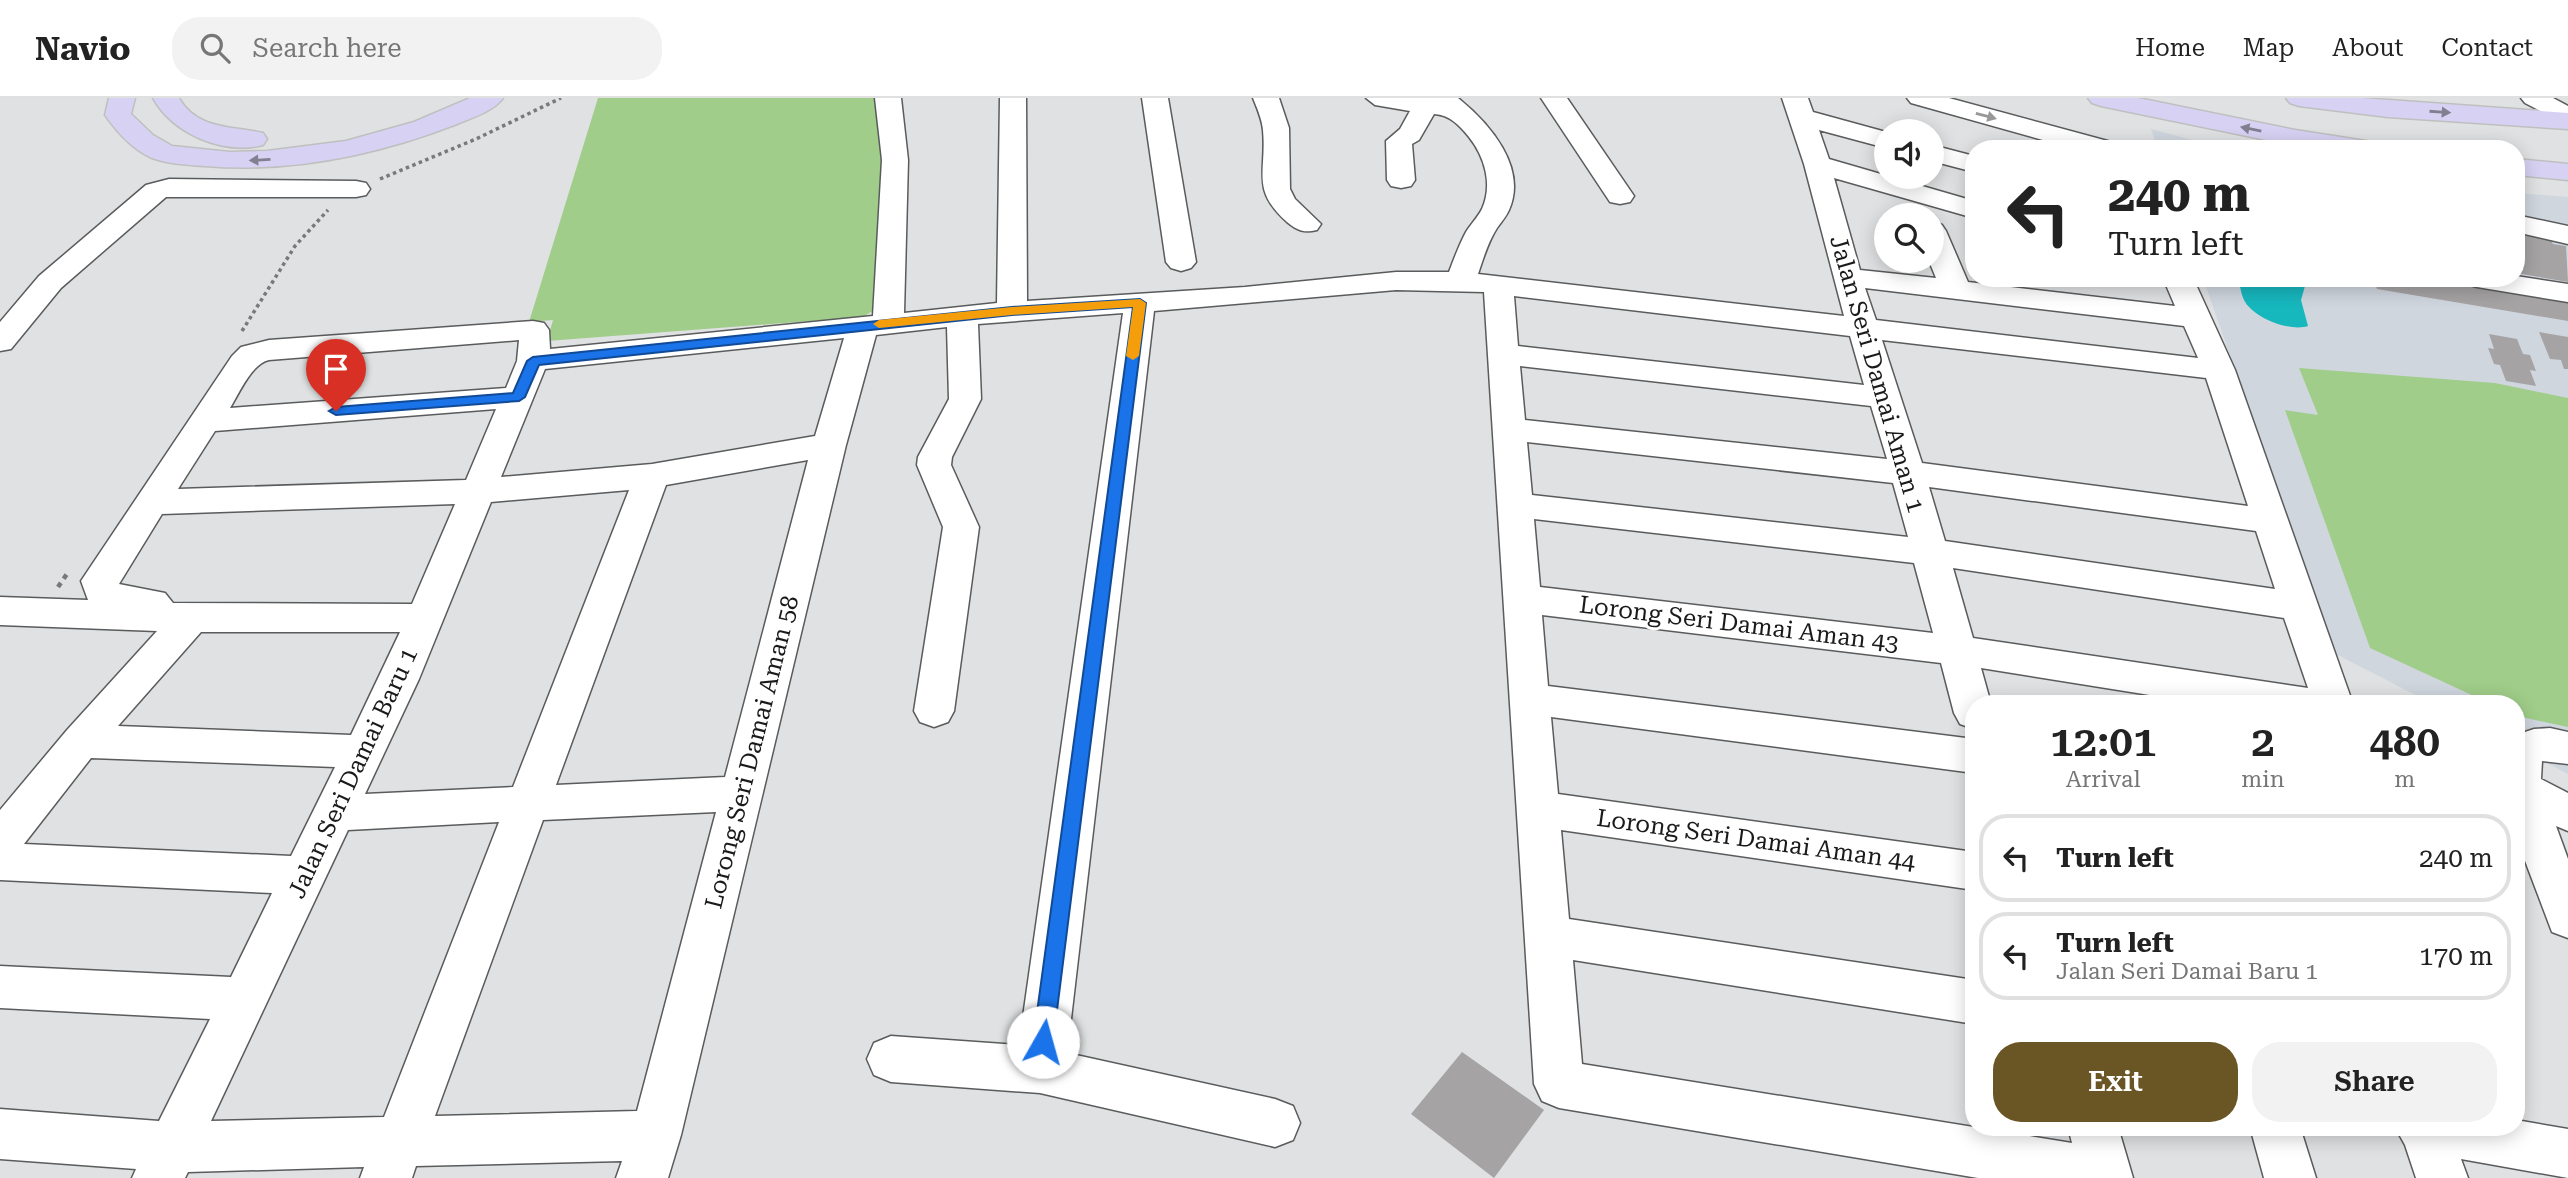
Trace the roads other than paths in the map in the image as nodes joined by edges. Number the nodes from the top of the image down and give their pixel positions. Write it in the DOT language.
graph roads {
  1 [pos="122,98"];
  2 [pos="166,98"];
  3 [pos="455,98"];
  4 [pos="490,98"];
  5 [pos="888,98"];
  6 [pos="1013,98"];
  7 [pos="1155,98"];
  8 [pos="1266,98"];
  9 [pos="1379,98"];
  10 [pos="1554,98"];
  11 [pos="1920,98"];
  12 [pos="2101,98"];
  13 [pos="2299,98"];
  14 [pos="2535,99"];
  15 [pos="1443,104"];
  16 [pos="1798,107"];
  17 [pos="2510,117"];
  18 [pos="2568,119"];
  19 [pos="1874,136"];
  20 [pos="2073,140"];
  21 [pos="2308,140"];
  22 [pos="1944,156"];
  23 [pos="1965,162"];
  24 [pos="2525,168"];
  25 [pos="1819,171"];
  26 [pos="2568,172"];
  27 [pos="1401,180"];
  28 [pos="356,189"];
  29 [pos="1619,196"];
  30 [pos="1893,203"];
  31 [pos="1965,208"];
  32 [pos="1944,221"];
  33 [pos="1307,224"];
  34 [pos="1965,224"];
  35 [pos="2525,225"];
  36 [pos="2568,235"];
  37 [pos="1944,260"];
  38 [pos="1181,262"];
  39 [pos="1847,277"];
  40 [pos="1460,281"];
  41 [pos="1498,285"];
  42 [pos="2525,286"];
  43 [pos="1956,290"];
  44 [pos="2177,291"];
  45 [pos="2568,293"];
  46 [pos="1140,303"];
  47 [pos="1012,311"];
  48 [pos="962,316"];
  49 [pos="876,324"];
  50 [pos="1863,329"];
  51 [pos="0,342"];
  52 [pos="1503,354"];
  53 [pos="2220,370"];
  54 [pos="526,379"];
  55 [pos="1884,397"];
  56 [pos="205,421"];
  57 [pos="1509,429"];
  58 [pos="830,445"];
  59 [pos="1908,473"];
  60 [pos="652,476"];
  61 [pos="479,491"];
  62 [pos="150,502"];
  63 [pos="1515,505"];
  64 [pos="2272,521"];
  65 [pos="1930,552"];
  66 [pos="1522,599"];
  67 [pos="2299,606"];
  68 [pos="0,611"];
  69 [pos="177,617"];
  70 [pos="426,618"];
  71 [pos="1957,650"];
  72 [pos="1969,695"];
  73 [pos="2219,695"];
  74 [pos="2330,695"];
  75 [pos="1530,699"];
  76 [pos="934,710"];
  77 [pos="81,741"];
  78 [pos="2525,748"];
  79 [pos="2568,748"];
  80 [pos="363,752"];
  81 [pos="1965,755"];
  82 [pos="2525,791"];
  83 [pos="741,793"];
  84 [pos="528,803"];
  85 [pos="2525,805"];
  86 [pos="1538,809"];
  87 [pos="335,813"];
  88 [pos="2568,813"];
  89 [pos="0,842"];
  90 [pos="0,862"];
  91 [pos="1965,870"];
  92 [pos="304,876"];
  93 [pos="2568,918"];
  94 [pos="1548,936"];
  95 [pos="0,987"];
  96 [pos="245,999"];
  97 [pos="1965,1001"];
  98 [pos="891,1059"];
  99 [pos="1040,1070"];
  100 [pos="1275,1123"];
  101 [pos="0,1134"];
  102 [pos="2278,1136"];
  103 [pos="2426,1136"];
  104 [pos="2498,1136"];
  105 [pos="2568,1154"];
  106 [pos="649,1156"];
  107 [pos="393,1159"];
  108 [pos="2102,1159"];
  109 [pos="166,1162"];
  110 [pos="2290,1178"];
  111 [pos="2442,1178"];
  4 -- 1 [label="highway, one-way"];
  2 -- 3 [label="highway"];
  5 -- 49 [label="street, Lorong Seri Damai Aman 58"];
  6 -- 47 [label="street"];
  7 -- 38 [label="street"];
  8 -- 33 [label="street"];
  9 -- 15 [label="street"];
  10 -- 29 [label="street"];
  11 -- 20 [label="street, one-way"];
  21 -- 12 [label="highway, one-way"];
  13 -- 17 [label="highway, one-way"];
  14 -- 17 [label="street"];
  14 -- 18 [label="street"];
  15 -- 27 [label="street"];
  15 -- 40 [label="street"];
  16 -- 19 [label="street"];
  16 -- 25 [label="street, Jalan Seri Damai Aman 1"];
  17 -- 18 [label="highway"];
  22 -- 23 [label="street"];
  24 -- 26 [label="highway"];
  25 -- 30 [label="street"];
  25 -- 31 [label="street"];
  25 -- 39 [label="street, Jalan Seri Damai Aman 1"];
  28 -- 51 [label="street"];
  32 -- 34 [label="street"];
  35 -- 36 [label="street"];
  37 -- 43 [label="street"];
  39 -- 43 [label="street"];
  39 -- 50 [label="street, Jalan Seri Damai Aman 1"];
  40 -- 41 [label="street"];
  40 -- 46 [label="street"];
  41 -- 50 [label="street"];
  41 -- 52 [label="street"];
  42 -- 45 [label="street"];
  43 -- 44 [label="street"];
  44 -- 53 [label="street"];
  46 -- 47 [label="street"];
  46 -- 99 [label="street"];
  47 -- 48 [label="street"];
  48 -- 49 [label="street"];
  48 -- 76 [label="street"];
  49 -- 54 [label="street"];
  49 -- 58 [label="street, Lorong Seri Damai Aman 58"];
  50 -- 53 [label="street"];
  50 -- 55 [label="street, Jalan Seri Damai Aman 1"];
  52 -- 55 [label="street"];
  52 -- 57 [label="street"];
  53 -- 64 [label="street"];
  54 -- 56 [label="street"];
  54 -- 56 [label="street"];
  54 -- 61 [label="street, Jalan Seri Damai Baru 1"];
  55 -- 59 [label="street, Jalan Seri Damai Aman 1"];
  56 -- 62 [label="street"];
  57 -- 59 [label="street"];
  57 -- 63 [label="street"];
  58 -- 60 [label="street"];
  58 -- 83 [label="street, Lorong Seri Damai Aman 58"];
  59 -- 64 [label="street"];
  59 -- 65 [label="street, Jalan Seri Damai Aman 1"];
  60 -- 61 [label="street"];
  60 -- 84 [label="street"];
  61 -- 62 [label="street"];
  61 -- 70 [label="street, Jalan Seri Damai Baru 1"];
  62 -- 69 [label="street"];
  63 -- 65 [label="street"];
  63 -- 66 [label="street"];
  64 -- 67 [label="street"];
  65 -- 67 [label="street"];
  65 -- 71 [label="street, Jalan Seri Damai Aman 1"];
  66 -- 71 [label="street, Lorong Seri Damai Aman 43"];
  66 -- 75 [label="street"];
  67 -- 74 [label="street"];
  68 -- 69 [label="street"];
  69 -- 70 [label="street"];
  69 -- 77 [label="street"];
  70 -- 80 [label="street, Jalan Seri Damai Baru 1"];
  71 -- 72 [label="street, Jalan Seri Damai Aman 1"];
  71 -- 73 [label="street, Lorong Seri Damai Aman 43"];
  75 -- 81 [label="street"];
  75 -- 86 [label="street"];
  77 -- 80 [label="street"];
  77 -- 89 [label="street"];
  78 -- 79 [label="street"];
  80 -- 87 [label="street, Jalan Seri Damai Baru 1"];
  82 -- 88 [label="street"];
  83 -- 84 [label="street"];
  83 -- 106 [label="street, Lorong Seri Damai Aman 58"];
  84 -- 87 [label="street"];
  84 -- 107 [label="street"];
  85 -- 93 [label="street"];
  86 -- 91 [label="street, Lorong Seri Damai Aman 44"];
  86 -- 94 [label="street"];
  87 -- 92 [label="street, Jalan Seri Damai Baru 1"];
  90 -- 92 [label="street"];
  92 -- 96 [label="street, Jalan Seri Damai Baru 1"];
  94 -- 97 [label="street"];
  94 -- 108 [label="street"];
  95 -- 96 [label="street"];
  96 -- 109 [label="street, Jalan Seri Damai Baru 1"];
  98 -- 99 [label="street"];
  99 -- 100 [label="street"];
  101 -- 109 [label="street"];
  102 -- 110 [label="street"];
  103 -- 111 [label="street"];
  104 -- 105 [label="street"];
  106 -- 107 [label="street"];
  107 -- 109 [label="street"];
}
